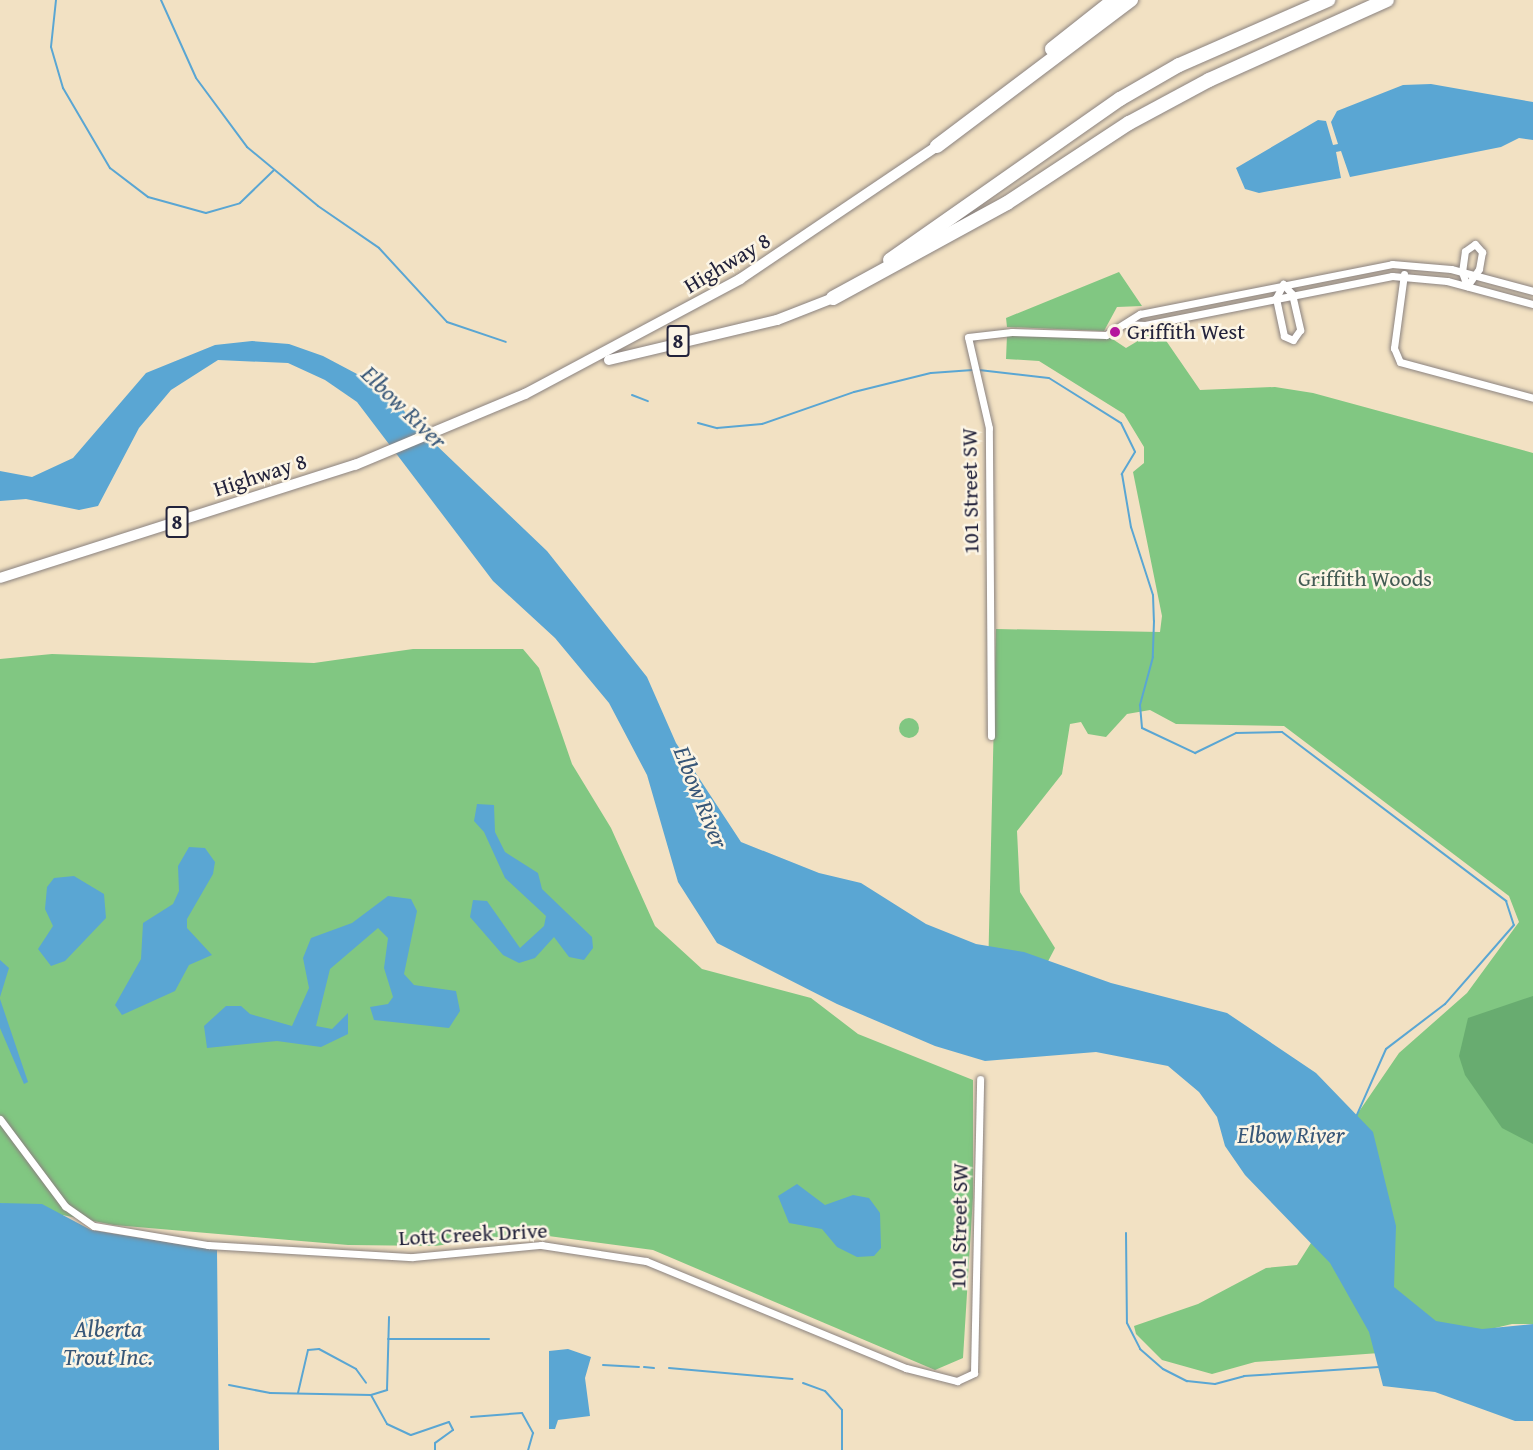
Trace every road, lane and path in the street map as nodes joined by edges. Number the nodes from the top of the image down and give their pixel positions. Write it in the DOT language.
graph roads {
  1 [pos="1114,0"];
  2 [pos="1131,0"];
  3 [pos="1328,0"];
  4 [pos="1386,0"];
  5 [pos="938,146"];
  6 [pos="1405,264"];
  7 [pos="1462,272"];
  8 [pos="1403,276"];
  9 [pos="1478,276"];
  10 [pos="1283,284"];
  11 [pos="1467,286"];
  12 [pos="1533,291"];
  13 [pos="1292,294"];
  14 [pos="833,298"];
  15 [pos="1276,298"];
  16 [pos="1533,304"];
  17 [pos="1125,324"];
  18 [pos="525,394"];
  19 [pos="1533,398"];
  20 [pos="0,578"];
  21 [pos="991,736"];
  22 [pos="980,1080"];
  23 [pos="0,1119"];
  24 [pos="974,1373"];
  1 -- 5 [label="highway"];
  2 -- 5 [label="highway"];
  3 -- 14 [label="highway"];
  4 -- 14 [label="highway"];
  5 -- 18 [label="main road, Highway 8 / 8"];
  6 -- 7 [label="street"];
  6 -- 8 [label="street"];
  6 -- 10 [label="street"];
  7 -- 9 [label="street"];
  7 -- 9 [label="street"];
  7 -- 11 [label="street"];
  8 -- 11 [label="street"];
  8 -- 13 [label="street"];
  8 -- 19 [label="street"];
  9 -- 11 [label="street"];
  9 -- 12 [label="street"];
  10 -- 13 [label="street"];
  10 -- 15 [label="street"];
  10 -- 17 [label="street"];
  11 -- 16 [label="street"];
  13 -- 15 [label="street"];
  13 -- 15 [label="street"];
  14 -- 18 [label="main road, Highway 8 / 8"];
  15 -- 17 [label="street"];
  17 -- 21 [label="street, 101 Street SW"];
  18 -- 20 [label="main road, Highway 8 / 8"];
  22 -- 24 [label="street, 101 Street SW"];
  23 -- 24 [label="street, Lott Creek Drive"];
}
